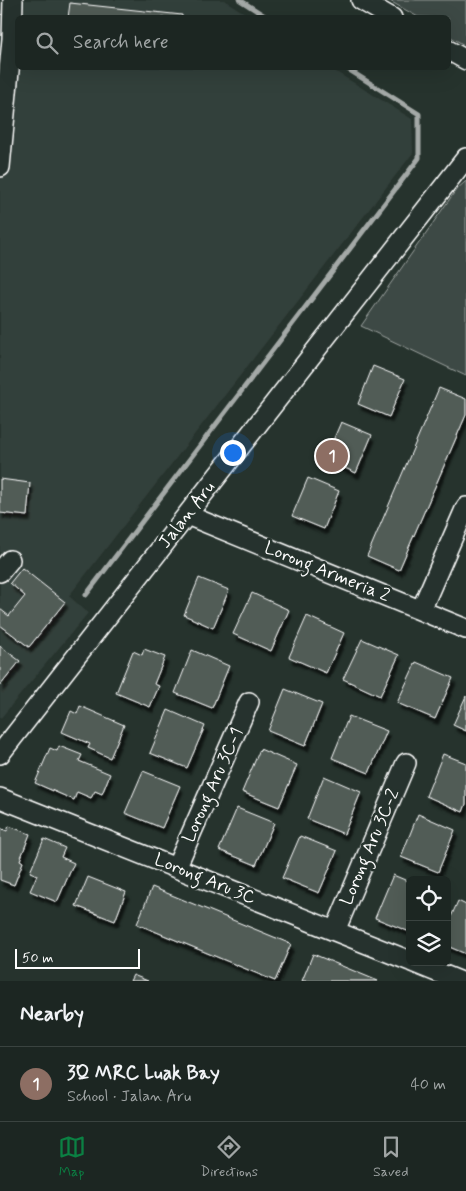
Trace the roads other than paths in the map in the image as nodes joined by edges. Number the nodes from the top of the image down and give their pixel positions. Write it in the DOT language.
graph roads {
  1 [pos="13,0"];
  2 [pos="361,0"];
  3 [pos="387,15"];
  4 [pos="451,52"];
  5 [pos="466,60"];
  6 [pos="466,158"];
  7 [pos="0,167"];
  8 [pos="466,507"];
  9 [pos="187,515"];
  10 [pos="421,610"];
  11 [pos="466,629"];
  12 [pos="249,702"];
  13 [pos="0,754"];
  14 [pos="406,763"];
  15 [pos="0,798"];
  16 [pos="176,868"];
  17 [pos="335,931"];
  18 [pos="406,960"];
  19 [pos="421,966"];
  20 [pos="459,981"];
  1 -- 7 [label="street"];
  2 -- 3 [label="street"];
  4 -- 5 [label="street"];
  6 -- 9 [label="street, Jalan Aru"];
  8 -- 10 [label="street"];
  9 -- 10 [label="street, Lorong Armeria 2"];
  9 -- 13 [label="street, Jalan Aru"];
  10 -- 11 [label="street, Lorong Armeria 2"];
  12 -- 16 [label="street, Lorong Aru 3C-1"];
  14 -- 17 [label="street, Lorong Aru 3C-2"];
  15 -- 16 [label="street, Lorong Aru 3C"];
  16 -- 17 [label="street, Lorong Aru 3C"];
  17 -- 18 [label="street, Lorong Aru 3C"];
  19 -- 20 [label="street, Lorong Aru 3C"];
}
